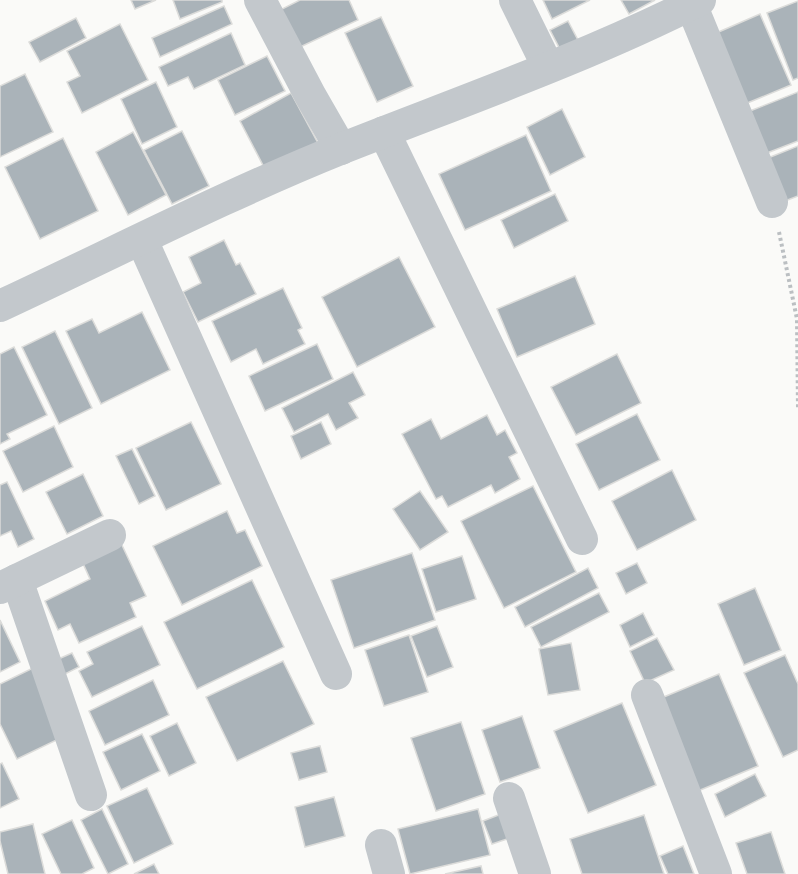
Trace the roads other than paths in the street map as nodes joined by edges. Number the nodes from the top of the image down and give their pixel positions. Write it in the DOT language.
graph roads {
  1 [pos="260,0"];
  2 [pos="515,0"];
  3 [pos="695,2"];
  4 [pos="548,67"];
  5 [pos="384,132"];
  6 [pos="341,149"];
  7 [pos="772,202"];
  8 [pos="142,240"];
  9 [pos="0,306"];
  10 [pos="110,535"];
  11 [pos="582,538"];
  12 [pos="9,584"];
  13 [pos="336,674"];
  14 [pos="647,695"];
  15 [pos="91,795"];
  16 [pos="509,798"];
  17 [pos="535,874"];
  18 [pos="716,874"];
  1 -- 6 [label="street"];
  2 -- 4 [label="street"];
  3 -- 4 [label="street"];
  3 -- 7 [label="street"];
  4 -- 5 [label="street"];
  5 -- 6 [label="street"];
  5 -- 11 [label="street"];
  6 -- 8 [label="street"];
  8 -- 9 [label="street"];
  8 -- 13 [label="street"];
  10 -- 12 [label="street"];
  12 -- 15 [label="street"];
  14 -- 18 [label="street"];
  16 -- 17 [label="street"];
}
